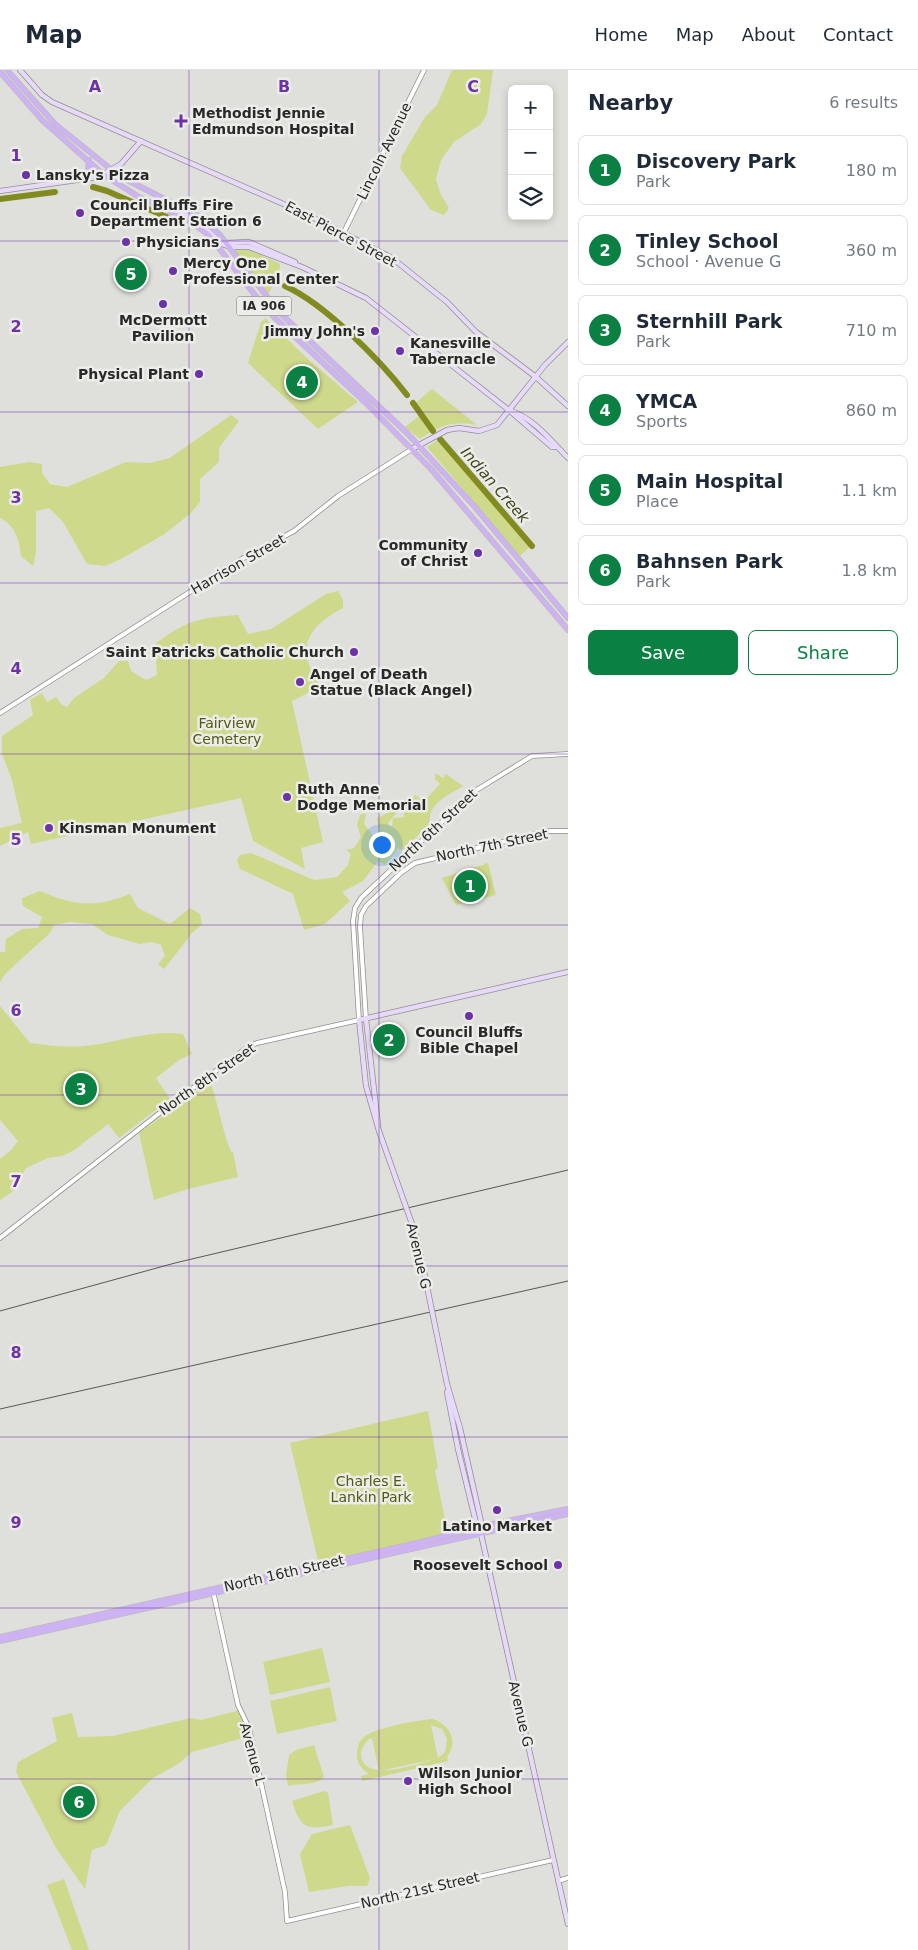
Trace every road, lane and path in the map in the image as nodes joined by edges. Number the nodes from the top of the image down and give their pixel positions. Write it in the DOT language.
graph roads {
  1 [pos="7,70"];
  2 [pos="20,70"];
  3 [pos="424,70"];
  4 [pos="0,72"];
  5 [pos="141,141"];
  6 [pos="89,160"];
  7 [pos="113,171"];
  8 [pos="104,174"];
  9 [pos="82,180"];
  10 [pos="0,191"];
  11 [pos="160,206"];
  12 [pos="344,232"];
  13 [pos="228,245"];
  14 [pos="568,342"];
  15 [pos="536,377"];
  16 [pos="568,406"];
  17 [pos="510,411"];
  18 [pos="418,446"];
  19 [pos="412,449"];
  20 [pos="568,458"];
  21 [pos="568,618"];
  22 [pos="568,630"];
  23 [pos="0,713"];
  24 [pos="568,754"];
  25 [pos="568,831"];
  26 [pos="353,928"];
  27 [pos="360,928"];
  28 [pos="568,972"];
  29 [pos="366,1019"];
  30 [pos="359,1020"];
  31 [pos="379,1131"];
  32 [pos="0,1238"];
  33 [pos="568,1509"];
  34 [pos="568,1514"];
  35 [pos="479,1527"];
  36 [pos="481,1534"];
  37 [pos="213,1591"];
  38 [pos="0,1637"];
  39 [pos="0,1641"];
  40 [pos="553,1860"];
  41 [pos="568,1878"];
  42 [pos="558,1880"];
  43 [pos="287,1921"];
  44 [pos="568,1924"];
  1 -- 7 [label="main road, IA 906"];
  2 -- 5 [label="main road, East Pierce Street"];
  3 -- 12 [label="street, Lincoln Avenue"];
  4 -- 6 [label="main road, IA 906"];
  5 -- 7 [label="main road"];
  5 -- 12 [label="main road, East Pierce Street"];
  6 -- 8 [label="main road, IA 906"];
  6 -- 9 [label="main road"];
  7 -- 8 [label="main road"];
  7 -- 13 [label="main road, IA 906"];
  8 -- 9 [label="main road"];
  8 -- 11 [label="main road, IA 906"];
  9 -- 10 [label="main road"];
  11 -- 13 [label="main road"];
  11 -- 19 [label="main road, IA 906"];
  12 -- 15 [label="main road, East Pierce Street"];
  13 -- 17 [label="main road"];
  13 -- 18 [label="main road, IA 906"];
  14 -- 15 [label="main road"];
  15 -- 16 [label="main road, East Pierce Street"];
  15 -- 17 [label="main road"];
  17 -- 18 [label="main road, Harrison Street"];
  17 -- 20 [label="main road"];
  18 -- 19 [label="main road, Harrison Street"];
  18 -- 21 [label="main road, IA 906"];
  19 -- 22 [label="main road, IA 906"];
  19 -- 23 [label="street, Harrison Street"];
  24 -- 26 [label="street, North 6th Street"];
  25 -- 27 [label="street, North 7th Street"];
  26 -- 30 [label="street, Avenue G"];
  27 -- 29 [label="street, Avenue G"];
  28 -- 29 [label="main road, North 8th Street"];
  29 -- 30 [label="main road, North 8th Street"];
  29 -- 31 [label="main road, Avenue G"];
  30 -- 31 [label="main road, Avenue G"];
  30 -- 32 [label="street, North 8th Street"];
  31 -- 35 [label="main road, Avenue G, bridge"];
  33 -- 35 [label="main road, North 16th Street"];
  34 -- 36 [label="main road, North 16th Street"];
  35 -- 36 [label="main road, Avenue G"];
  35 -- 37 [label="main road, North 16th Street"];
  36 -- 37 [label="main road, North 16th Street"];
  36 -- 40 [label="main road, Avenue G"];
  37 -- 38 [label="main road, North 16th Street"];
  37 -- 39 [label="main road, North 16th Street"];
  37 -- 43 [label="street, Avenue L"];
  40 -- 42 [label="main road, Avenue G"];
  40 -- 43 [label="street, North 21st Street"];
  41 -- 42 [label="street"];
  42 -- 44 [label="main road, Avenue G"];
}
